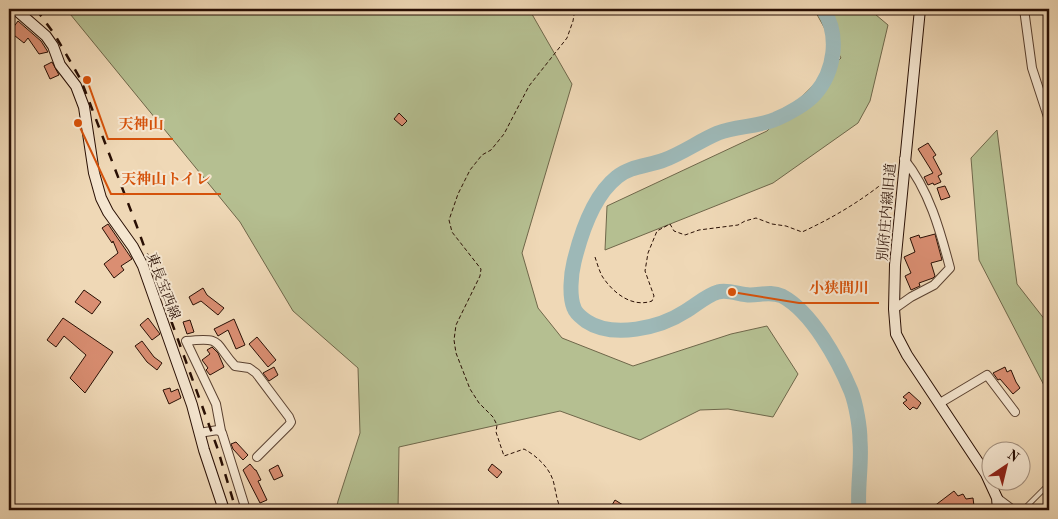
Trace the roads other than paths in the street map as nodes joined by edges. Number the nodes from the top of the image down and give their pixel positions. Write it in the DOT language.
graph roads {
  1 [pos="15,9"];
  2 [pos="920,9"];
  3 [pos="1024,9"];
  4 [pos="1049,120"];
  5 [pos="904,162"];
  6 [pos="894,309"];
  7 [pos="940,403"];
  8 [pos="1015,412"];
  9 [pos="221,431"];
  10 [pos="199,433"];
  11 [pos="257,457"];
  12 [pos="1049,491"];
  13 [pos="997,498"];
  14 [pos="224,510"];
  15 [pos="246,510"];
  16 [pos="998,510"];
  17 [pos="1013,510"];
  18 [pos="1023,510"];
  1 -- 10 [label="main road, 東長宝西線"];
  2 -- 5 [label="main road, 別府庄内線旧道"];
  3 -- 4 [label="street"];
  5 -- 6 [label="main road, 別府庄内線旧道"];
  5 -- 6 [label="street"];
  6 -- 7 [label="main road, 別府庄内線旧道"];
  7 -- 8 [label="street"];
  7 -- 13 [label="main road, 別府庄内線旧道"];
  9 -- 10 [label="street"];
  9 -- 11 [label="street"];
  9 -- 15 [label="street"];
  10 -- 14 [label="main road, 東長宝西線"];
  12 -- 18 [label="lane"];
  13 -- 16 [label="main road, 別府庄内線旧道"];
  13 -- 17 [label="street"];
}
